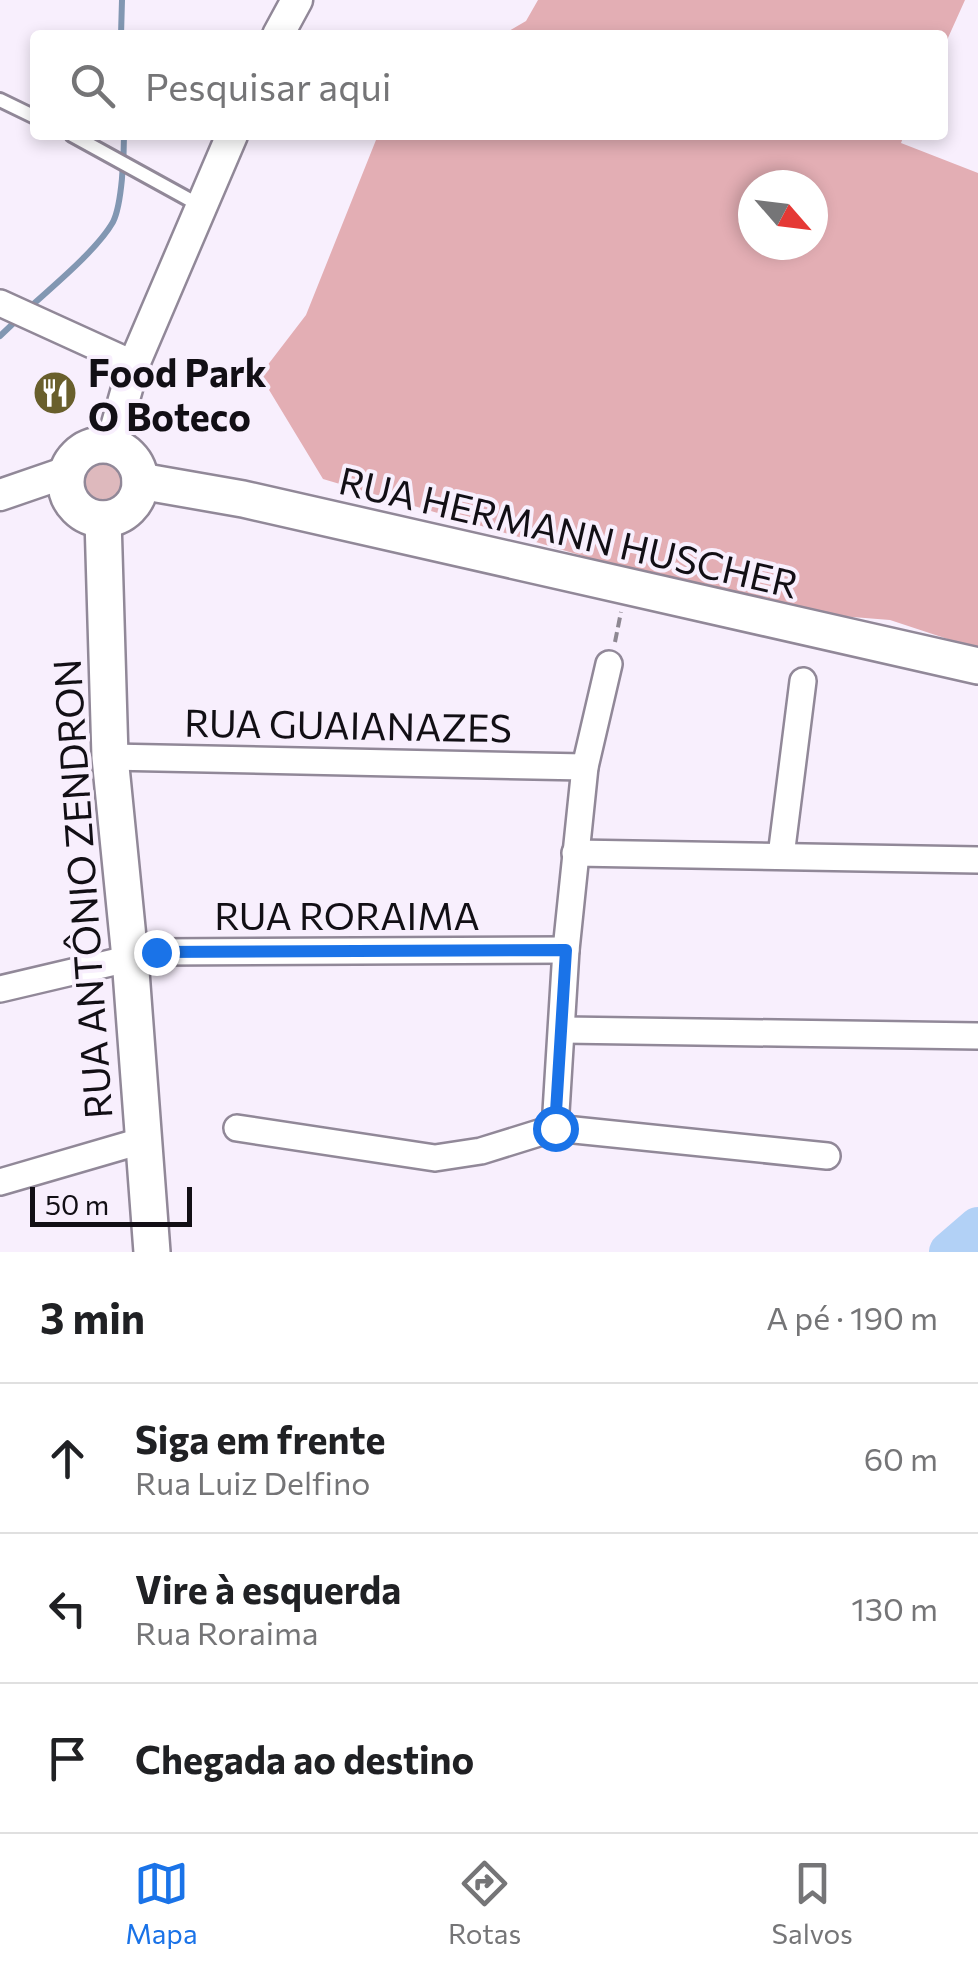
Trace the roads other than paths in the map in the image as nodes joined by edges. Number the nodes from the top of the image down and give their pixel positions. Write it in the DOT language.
graph roads {
  1 [pos="297,0"];
  2 [pos="281,30"];
  3 [pos="0,100"];
  4 [pos="30,115"];
  5 [pos="82,140"];
  6 [pos="230,140"];
  7 [pos="201,206"];
  8 [pos="2,304"];
  9 [pos="134,364"];
  10 [pos="111,446"];
  11 [pos="67,472"];
  12 [pos="140,480"];
  13 [pos="0,495"];
  14 [pos="103,519"];
  15 [pos="609,664"];
  16 [pos="978,666"];
  17 [pos="803,681"];
  18 [pos="110,758"];
  19 [pos="585,766"];
  20 [pos="576,853"];
  21 [pos="781,856"];
  22 [pos="978,860"];
  23 [pos="566,950"];
  24 [pos="130,958"];
  25 [pos="0,990"];
  26 [pos="564,1030"];
  27 [pos="978,1036"];
  28 [pos="237,1128"];
  29 [pos="555,1128"];
  30 [pos="141,1140"];
  31 [pos="827,1156"];
  32 [pos="0,1182"];
  33 [pos="152,1252"];
  1 -- 2 [label="street"];
  3 -- 4 [label="lane"];
  5 -- 7 [label="lane"];
  6 -- 7 [label="street"];
  7 -- 9 [label="street"];
  8 -- 9 [label="street"];
  9 -- 10 [label="street"];
  10 -- 11 [label="main road"];
  10 -- 12 [label="main road"];
  11 -- 13 [label="street"];
  11 -- 14 [label="main road"];
  12 -- 14 [label="main road"];
  12 -- 16 [label="main road, RUA HERMANN HUSCHER"];
  14 -- 18 [label="main road, RUA ANTÔNIO ZENDRON"];
  15 -- 19 [label="street"];
  17 -- 21 [label="street"];
  18 -- 19 [label="street, RUA GUAIANAZES"];
  18 -- 24 [label="main road, RUA ANTÔNIO ZENDRON"];
  19 -- 20 [label="street"];
  20 -- 21 [label="street"];
  20 -- 23 [label="street"];
  21 -- 22 [label="street"];
  23 -- 24 [label="street, RUA RORAIMA"];
  23 -- 26 [label="street"];
  24 -- 25 [label="street, RUA RORAIMA"];
  24 -- 30 [label="main road, RUA ANTÔNIO ZENDRON"];
  26 -- 27 [label="street"];
  26 -- 29 [label="street"];
  28 -- 29 [label="street"];
  29 -- 31 [label="street"];
  30 -- 32 [label="street"];
  30 -- 33 [label="main road, RUA ANTÔNIO ZENDRON"];
}
